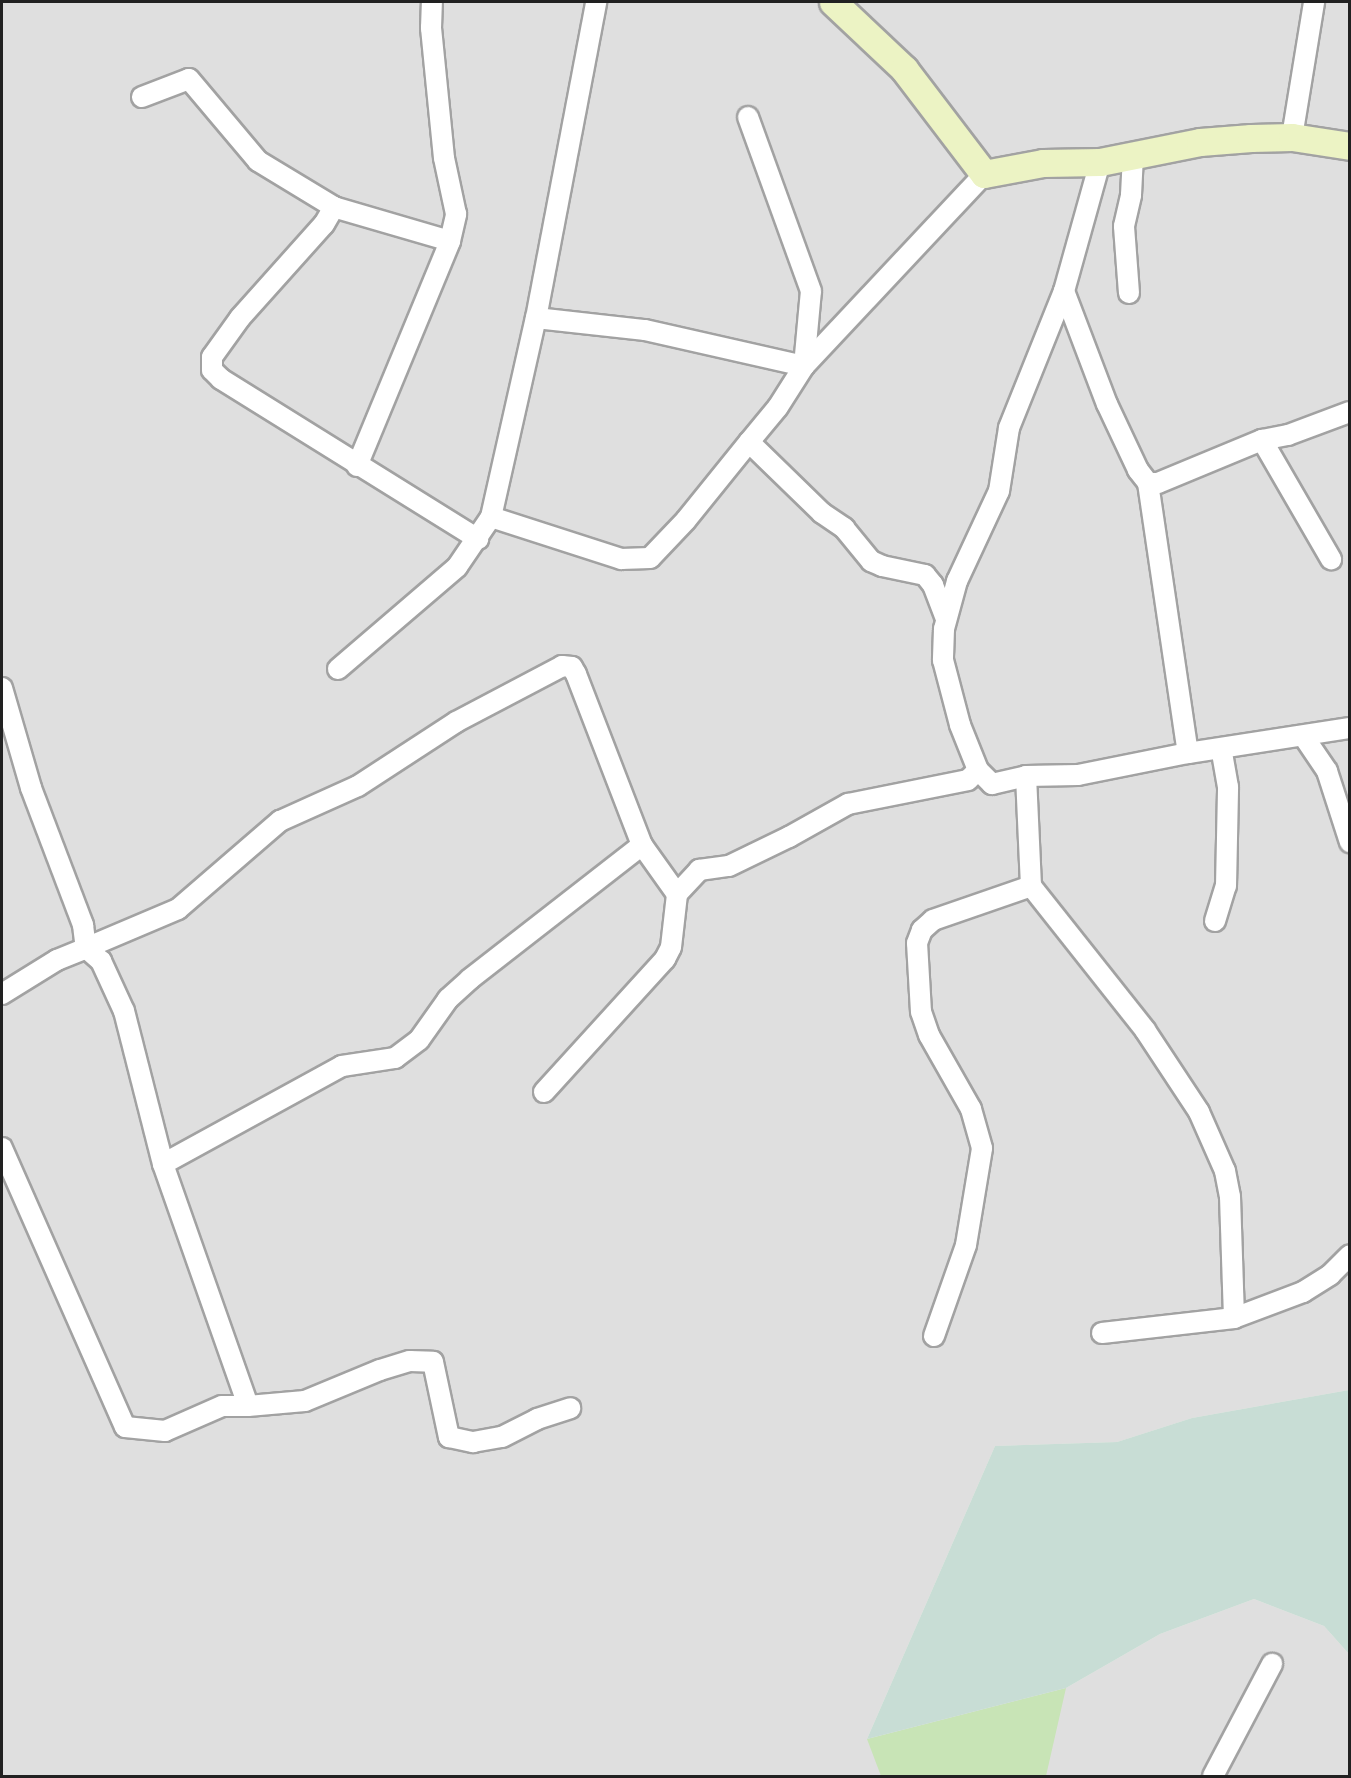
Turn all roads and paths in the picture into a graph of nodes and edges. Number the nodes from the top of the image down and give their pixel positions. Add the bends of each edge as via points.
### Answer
1 (432, 2) edge
2 (596, 2) edge
3 (833, 2) edge
4 (1314, 2) edge
5 (142, 97) dead end
6 (748, 117) dead end
7 (1292, 137) junction
8 (1350, 146) edge
9 (1132, 155) junction
10 (1100, 162) junction
11 (984, 174) junction
12 (334, 207) junction
13 (450, 241) junction
14 (1064, 291) junction
15 (1129, 293) dead end
16 (536, 318) junction
17 (804, 366) junction
18 (1350, 412) edge
19 (1262, 440) junction
20 (749, 442) junction
21 (357, 466) junction
22 (1148, 483) junction
23 (490, 517) junction
24 (478, 539) junction
25 (1331, 559) dead end
26 (946, 619) junction
27 (338, 669) dead end
28 (2, 688) edge
29 (1350, 728) edge
30 (1304, 737) junction
31 (1221, 748) junction
32 (1188, 753) junction
33 (978, 770) junction
34 (1026, 776) junction
35 (1350, 842) edge
36 (642, 845) junction
37 (1032, 886) junction
38 (677, 894) junction
39 (1215, 921) dead end
40 (86, 948) junction
41 (2, 994) edge
42 (544, 1092) dead end
43 (2, 1148) edge
44 (163, 1164) junction
45 (1350, 1255) edge
46 (1234, 1318) junction
47 (1102, 1333) dead end
48 (934, 1336) dead end
49 (248, 1406) junction
50 (570, 1408) dead end
51 (1272, 1664) dead end
52 (1213, 1776) edge

1 - 13 street via 444,158 456,214
2 - 16 street
3 - 11 street via 904,69
4 - 7 street
5 - 12 street via 189,79 258,161
6 - 17 street via 811,291
7 - 8 street
7 - 9 street via 1200,142
9 - 10 street
9 - 15 street via 1131,195 1124,226
10 - 11 street via 1043,163
10 - 14 street
11 - 17 street
12 - 13 street
12 - 21 street via 324,224 240,318 212,357 212,370 221,380
13 - 21 street
14 - 22 street via 1107,404
14 - 26 street via 1009,428 999,491 957,581
16 - 17 street via 645,330
16 - 23 street
17 - 20 street
18 - 19 street via 1288,435
19 - 22 street via 1158,483
19 - 25 street
20 - 23 street via 650,558 621,559
20 - 26 street via 822,513 844,528 871,561 925,575
21 - 24 street
22 - 32 street
23 - 24 street
24 - 27 street via 440,584
26 - 33 street via 943,660 960,725
28 - 40 street via 31,788 83,925
29 - 30 street
30 - 31 street
30 - 35 street via 1328,771
31 - 32 street
31 - 39 street via 1228,787 1226,886
32 - 34 street via 1078,775
33 - 34 street via 992,783
33 - 38 street via 968,780 848,804 729,866 699,870
34 - 37 street
36 - 38 street
36 - 40 street via 576,674 572,667 562,666 456,722 358,786 280,821 178,909
36 - 44 street via 470,979 448,999 419,1040 394,1058 342,1066
37 - 46 street via 1146,1030 1199,1112 1225,1171 1230,1197
37 - 48 street via 933,920 922,930 917,943 921,1012 929,1035 971,1108 982,1148 966,1245
38 - 42 street via 671,947 665,959
40 - 41 street via 57,960
40 - 44 street via 101,961 124,1011
43 - 49 street via 125,1427 165,1431 222,1406
44 - 49 street
45 - 46 street via 1330,1275 1302,1292
46 - 47 street
49 - 50 street via 305,1401 410,1361 432,1362 449,1437 473,1442 502,1437
51 - 52 street

